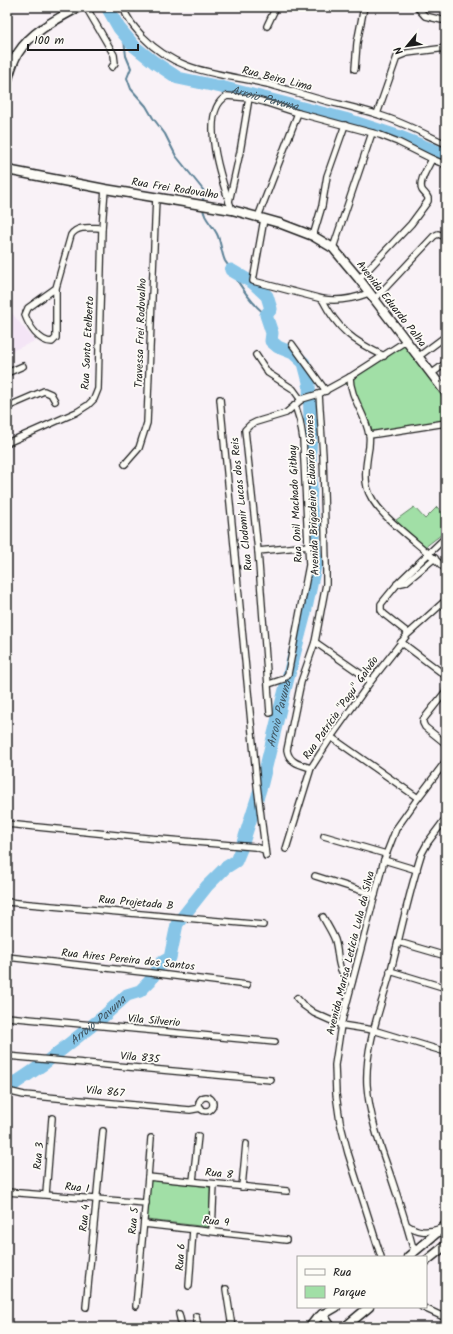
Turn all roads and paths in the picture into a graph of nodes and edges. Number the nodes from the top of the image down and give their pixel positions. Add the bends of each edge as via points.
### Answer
1 (79, 7) edge
2 (86, 7) edge
3 (122, 7) edge
4 (276, 7) edge
5 (364, 7) edge
6 (417, 7) edge
7 (442, 20) dead end
8 (267, 26) dead end
9 (446, 48) edge
10 (112, 66) dead end
11 (355, 69) dead end
12 (7, 82) edge
13 (249, 98) junction
14 (298, 113) junction
15 (377, 114) junction
16 (345, 125) junction
17 (372, 133) junction
18 (446, 144) edge
19 (432, 159) junction
20 (446, 164) edge
21 (7, 170) edge
22 (105, 189) junction
23 (156, 197) junction
24 (231, 206) junction
25 (261, 218) junction
26 (102, 228) junction
27 (313, 236) junction
28 (446, 237) edge
29 (333, 248) junction
30 (359, 279) junction
31 (56, 288) junction
32 (372, 296) junction
33 (322, 300) junction
34 (446, 336) edge
35 (406, 341) junction
36 (292, 344) dead end
37 (256, 355) dead end
38 (384, 356) junction
39 (418, 358) junction
40 (446, 363) edge
41 (23, 366) dead end
42 (7, 373) edge
43 (431, 374) junction
44 (350, 377) junction
45 (326, 391) junction
46 (446, 393) edge
47 (317, 395) junction
48 (220, 399) dead end
49 (301, 400) junction
50 (55, 401) dead end
51 (295, 405) junction
52 (7, 407) edge
53 (446, 423) edge
54 (370, 436) junction
55 (7, 443) edge
56 (125, 464) dead end
57 (446, 537) edge
58 (309, 546) junction
59 (258, 551) junction
60 (429, 553) junction
61 (435, 558) junction
62 (446, 570) edge
63 (397, 584) junction
64 (446, 600) edge
65 (408, 633) junction
66 (314, 642) junction
67 (401, 642) junction
68 (446, 676) edge
69 (371, 681) junction
70 (269, 684) junction
71 (446, 691) edge
72 (270, 713) dead end
73 (331, 737) junction
74 (446, 744) edge
75 (446, 761) edge
76 (311, 768) junction
77 (418, 798) junction
78 (445, 820) edge
79 (7, 824) edge
80 (324, 836) dead end
81 (286, 849) dead end
82 (385, 857) junction
83 (416, 870) junction
84 (315, 876) dead end
85 (375, 895) junction
86 (7, 902) edge
87 (323, 918) dead end
88 (263, 925) dead end
89 (398, 942) junction
90 (446, 956) edge
91 (7, 957) edge
92 (390, 971) junction
93 (352, 982) junction
94 (247, 985) dead end
95 (446, 988) edge
96 (297, 998) dead end
97 (7, 1017) edge
98 (341, 1025) junction
99 (373, 1030) junction
100 (275, 1042) dead end
101 (446, 1052) edge
102 (7, 1056) edge
103 (271, 1080) dead end
104 (10, 1092) edge
105 (201, 1108) dead end
106 (52, 1118) dead end
107 (103, 1131) dead end
108 (198, 1136) dead end
109 (151, 1138) dead end
110 (246, 1144) dead end
111 (148, 1177) junction
112 (193, 1182) junction
113 (214, 1184) junction
114 (242, 1187) junction
115 (287, 1191) dead end
116 (7, 1192) edge
117 (46, 1194) junction
118 (97, 1200) junction
119 (146, 1203) junction
120 (144, 1224) junction
121 (407, 1225) junction
122 (443, 1227) edge
123 (193, 1230) junction
124 (212, 1231) junction
125 (286, 1240) dead end
126 (446, 1246) edge
127 (411, 1254) edge
128 (381, 1256) edge
129 (427, 1260) edge
130 (189, 1286) dead end
131 (226, 1289) dead end
132 (136, 1306) dead end
133 (86, 1308) dead end
134 (334, 1308) edge
135 (368, 1308) edge
136 (424, 1308) edge
137 (179, 1314) dead end
138 (322, 1314) junction
139 (196, 1316) dead end
140 (446, 1318) edge
141 (182, 1327) edge
142 (198, 1327) edge
143 (232, 1327) edge
144 (310, 1327) edge
145 (331, 1327) edge
146 (345, 1327) edge

1 - 12 street via 46,26 27,41 18,53
2 - 10 street via 114,55 115,63
3 - 15 street, Rua Beira Lima via 129,21 145,39 167,56 188,67 206,73 270,85
4 - 8 street
5 - 11 street
6 - 7 street via 425,16
9 - 15 street via 407,53 398,57
13 - 14 street
13 - 24 street
13 - 24 street via 227,96 221,100 214,122 216,159
14 - 16 street
14 - 25 street
15 - 18 street, Rua Beira Lima via 406,124
16 - 17 street
16 - 27 street via 327,176
17 - 19 street via 398,142
17 - 29 street
19 - 20 street
19 - 30 street via 421,182 428,201 411,224
21 - 22 street, Rua Frei Rodovalho
22 - 23 street, Rua Frei Rodovalho
22 - 26 street, Rua Santo Etelberto
23 - 24 street, Rua Frei Rodovalho via 218,207
23 - 56 street, Travessa Frei Rodovalho via 147,424 139,448
24 - 25 street, Rua Frei Rodovalho
25 - 27 street, Rua Frei Rodovalho
25 - 33 street via 253,281
26 - 31 street via 82,228 74,231
26 - 55 street, Rua Santo Etelberto via 98,389 94,399 77,412
27 - 29 street, Rua Frei Rodovalho
28 - 32 street via 438,234 434,236
29 - 30 street, Avenida Eduardo Palha
30 - 32 street, Avenida Eduardo Palha
31 - 31 street via 28,308 25,315 29,325 48,342 56,338
32 - 33 street
32 - 35 street, Avenida Eduardo Palha
33 - 38 street via 345,333
34 - 39 street
35 - 38 street, Rua Clodomir Lucas dos Reis
35 - 39 street, Avenida Eduardo Palha
36 - 45 street
37 - 49 street via 268,373 293,389
38 - 44 street, Rua Clodomir Lucas dos Reis
39 - 43 street, Avenida Eduardo Palha
40 - 43 street
41 - 42 street
43 - 46 street, Avenida Eduardo Palha
44 - 45 street, Rua Clodomir Lucas dos Reis
44 - 54 street via 350,387
45 - 47 street, Rua Clodomir Lucas dos Reis
47 - 49 street, Rua Clodomir Lucas dos Reis
47 - 66 street, Avenida Brigadeiro Eduardo Gomes via 323,456 326,584
48 - 79 street, Rua Clodomir Lucas dos Reis via 256,785 265,853 255,847
49 - 51 street, Rua Clodomir Lucas dos Reis
50 - 52 street via 44,391
51 - 58 street, Rua Onil Machado Githay via 303,439
51 - 59 street, Rua Clodomir Lucas dos Reis via 286,413 256,422 245,430
53 - 54 street
54 - 60 street via 366,485 371,498 376,506
57 - 60 street
58 - 59 street
58 - 70 street, Rua Onil Machado Githay via 308,576 288,674 284,680
59 - 70 street, Rua Clodomir Lucas dos Reis
60 - 61 street
60 - 63 street
61 - 62 street
61 - 63 street via 406,582
63 - 65 street via 380,604 381,610
64 - 65 street, Rua Patrícia "Pagu" Galvão
65 - 67 street, Rua Patrícia "Pagu" Galvão
66 - 69 street
66 - 76 street, Avenida Brigadeiro Eduardo Gomes via 300,689 287,750 292,760
67 - 68 street
67 - 69 street, Rua Patrícia "Pagu" Galvão
69 - 73 street, Rua Patrícia "Pagu" Galvão
70 - 72 street, Rua Clodomir Lucas dos Reis
71 - 74 street via 423,720 423,724
73 - 76 street, Rua Patrícia "Pagu" Galvão
73 - 77 street
75 - 77 street, Avenida Marisa Letícia Lula da Silva
76 - 81 street, Rua Patrícia "Pagu" Galvão
77 - 82 street, Avenida Marisa Letícia Lula da Silva via 396,829
78 - 83 street via 428,842
80 - 82 street
82 - 83 street
82 - 85 street, Avenida Marisa Letícia Lula da Silva
83 - 89 street
84 - 85 street
85 - 93 street, Avenida Marisa Letícia Lula da Silva
86 - 88 street, Rua Projetada B
87 - 93 street via 334,938 342,973
89 - 90 street
89 - 92 street
91 - 94 street, Rua Aires Pereira dos Santos
92 - 95 street
92 - 99 street
93 - 98 street, Avenida Marisa Letícia Lula da Silva
96 - 98 street via 314,1013
97 - 100 street, Vila Silverio
98 - 99 street
98 - 128 street, Avenida Marisa Letícia Lula da Silva via 335,1066 340,1122
99 - 101 street
99 - 121 street via 367,1085 370,1103 378,1140
102 - 103 street, Vila 835
104 - 105 street, Vila 867 via 190,1110
106 - 117 street, Rua 3
107 - 118 street, Rua 4
108 - 112 street
109 - 111 street, Rua 5
110 - 114 street
111 - 112 street, Rua 8
111 - 119 street, Rua 5
112 - 113 street, Rua 8
113 - 114 street, Rua 8
113 - 124 street
114 - 115 street, Rua 8
116 - 117 street, Rua 1
117 - 118 street, Rua 1
118 - 119 street, Rua 1
118 - 133 street, Rua 4
119 - 120 street, Rua 5
120 - 123 street, Rua 9
120 - 132 street, Rua 5
121 - 122 street via 428,1232
121 - 127 street
122 - 127 street
123 - 124 street, Rua 9
123 - 130 street, Rua 6
124 - 125 street, Rua 9
126 - 129 street
131 - 143 street
134 - 138 street
135 - 146 street
136 - 140 street
137 - 141 street
138 - 144 street
138 - 145 street
139 - 142 street

